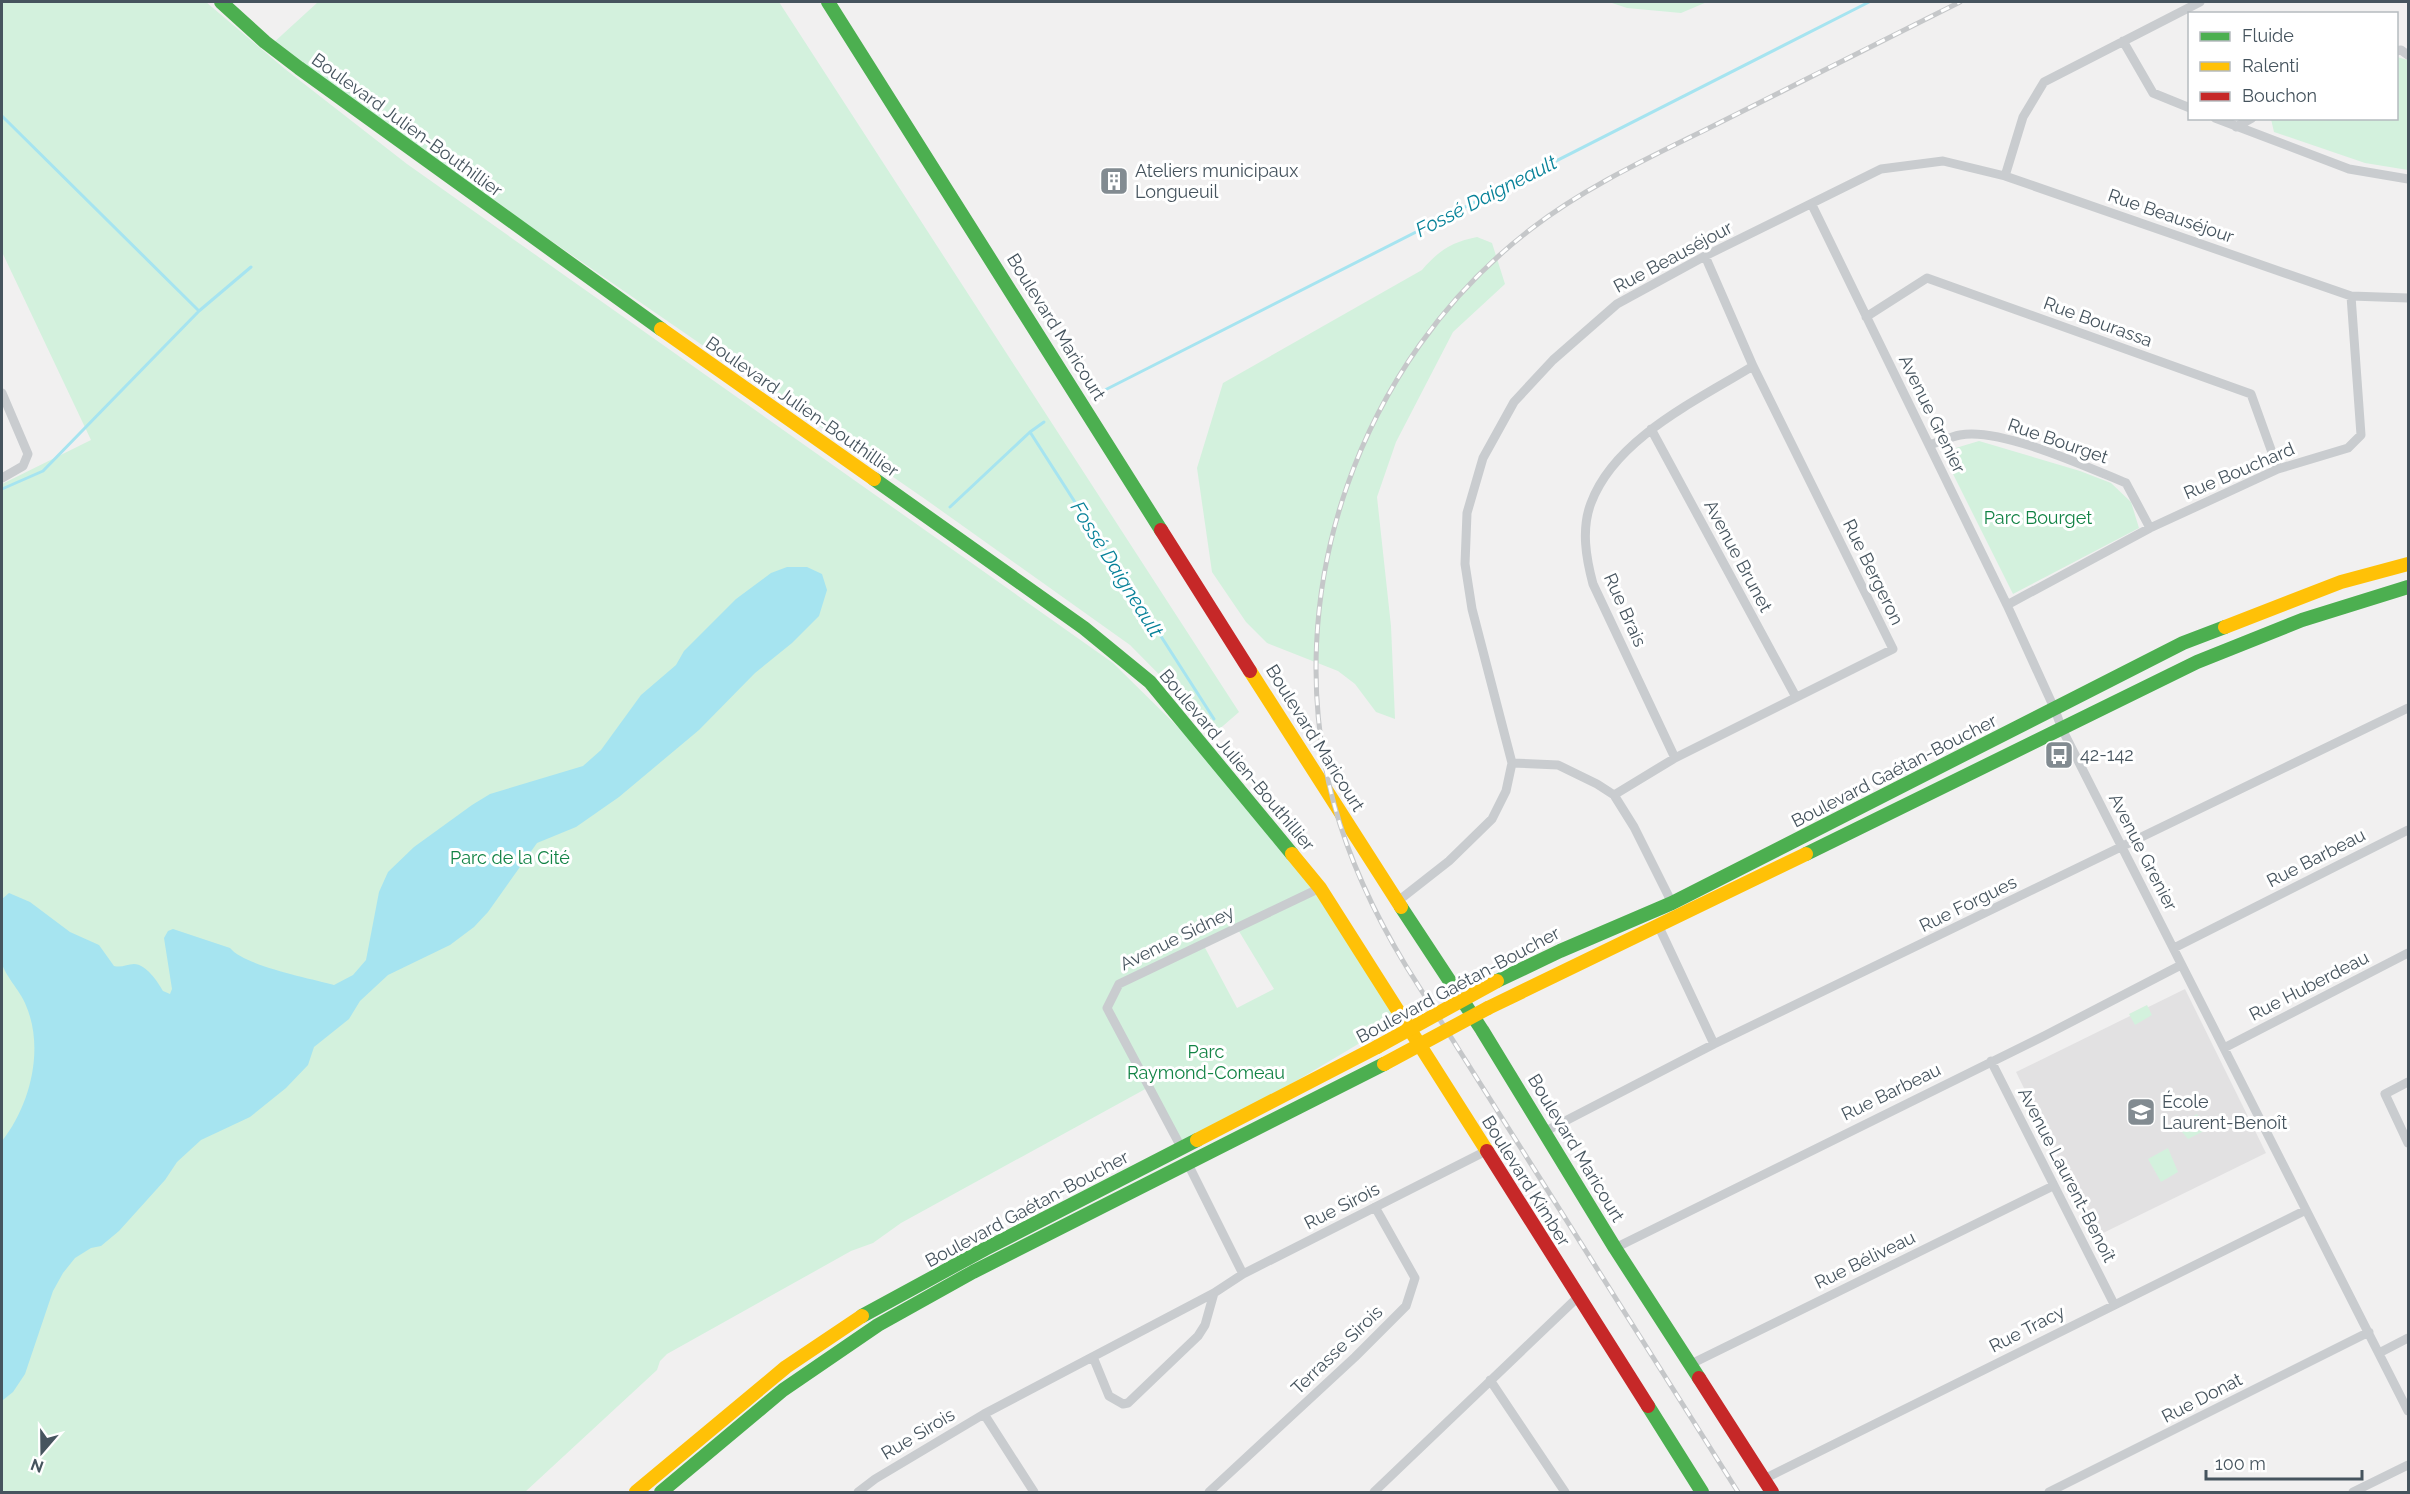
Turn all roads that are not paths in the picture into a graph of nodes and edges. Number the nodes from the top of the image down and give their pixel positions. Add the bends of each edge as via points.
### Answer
1 (221, 2) edge
2 (828, 2) edge
3 (2200, 2) edge
4 (2122, 41) junction
5 (2188, 107) edge
6 (2220, 120) edge
7 (2248, 120) edge
8 (2236, 127) junction
9 (2005, 176) junction
10 (2409, 179) edge
11 (1812, 205) junction
12 (1705, 256) junction
13 (2351, 296) junction
14 (2409, 298) edge
15 (1866, 317) junction
16 (1753, 366) junction
17 (2, 393) edge
18 (1651, 429) junction
19 (1929, 445) junction
20 (2278, 469) junction
21 (2, 478) edge
22 (2150, 528) junction
23 (2409, 564) edge
24 (2409, 587) edge
25 (2007, 605) junction
26 (1796, 697) junction
27 (2409, 708) edge
28 (2055, 710) junction
29 (2062, 729) junction
30 (1675, 758) junction
31 (1512, 763) junction
32 (1614, 795) junction
33 (2409, 830) edge
34 (2123, 848) junction
35 (1320, 888) junction
36 (1398, 901) junction
37 (1672, 903) junction
38 (1658, 925) junction
39 (2174, 948) junction
40 (2409, 953) edge
41 (2181, 965) junction
42 (1714, 1044) junction
43 (2224, 1048) junction
44 (1991, 1061) junction
45 (2409, 1082) edge
46 (1544, 1132) junction
47 (2409, 1143) edge
48 (1182, 1149) junction
49 (1486, 1151) junction
50 (1188, 1164) junction
51 (2053, 1185) junction
52 (1375, 1207) junction
53 (2306, 1210) junction
54 (1615, 1248) junction
55 (1243, 1274) junction
56 (1214, 1293) junction
57 (1578, 1297) junction
58 (2114, 1304) junction
59 (2369, 1332) junction
60 (2409, 1338) edge
61 (2381, 1352) junction
62 (1093, 1357) junction
63 (1691, 1364) junction
64 (1490, 1380) junction
65 (2409, 1411) edge
66 (984, 1414) junction
67 (2409, 1465) edge
68 (1764, 1479) junction
69 (871, 1488) edge
70 (636, 1492) edge
71 (661, 1492) edge
72 (858, 1492) edge
73 (1034, 1492) edge
74 (1209, 1492) edge
75 (1374, 1492) edge
76 (1565, 1492) edge
77 (1702, 1492) edge
78 (1772, 1492) edge
79 (2049, 1492) edge
80 (2353, 1492) edge

1 - 35 main road, Boulevard Julien-Bouthillier via 265,42 454,181 1084,628 1150,682
2 - 36 main road, Boulevard Maricourt
3 - 4 street
4 - 5 street via 2153,93
4 - 9 street via 2044,82 2023,117
6 - 8 street
7 - 8 street
8 - 10 street via 2349,169
9 - 11 street, Rue Beauséjour via 1943,161 1881,169
9 - 13 street, Rue Beauséjour
11 - 12 street, Rue Beauséjour
11 - 15 street, Avenue Grenier
12 - 16 street, Rue Bergeron
12 - 31 street, Rue Beauséjour via 1617,304 1553,360 1514,402 1483,458 1467,513 1466,564 1472,609
13 - 14 street, Rue Beauséjour
13 - 20 street, Rue Bouchard via 2361,435 2348,448
15 - 19 street, Avenue Grenier
15 - 20 street, Rue Bourassa via 1927,278 2251,394
16 - 18 street, Rue Brais
16 - 26 street, Rue Bergeron via 1893,649
17 - 21 street via 28,454 23,466
18 - 26 street, Avenue Brunet
18 - 30 street, Rue Brais via 1625,451 1590,503 1585,530 1586,559 1593,584
19 - 22 street, Rue Bourget via 1962,435 2002,436 2090,468 2126,483
19 - 25 street, Avenue Grenier
20 - 22 street, Rue Bouchard
22 - 25 street, Rue Bouchard
23 - 28 main road, Boulevard Gaétan-Boucher via 2341,582 2212,631
24 - 29 main road, Boulevard Gaétan-Boucher via 2304,618 2205,656
25 - 28 street, Avenue Grenier
26 - 30 street, Rue Bergeron
27 - 34 street, Rue Forgues
28 - 29 street, Avenue Grenier
28 - 37 main road, Boulevard Gaétan-Boucher
29 - 34 street, Avenue Grenier
29 - 38 main road, Boulevard Gaétan-Boucher
30 - 32 street, Rue Bergeron
31 - 32 street via 1558,765
31 - 36 street, Rue Beauséjour via 1506,791 1492,819 1449,861
32 - 37 street
33 - 39 street, Rue Barbeau
34 - 39 street, Avenue Grenier
34 - 42 street, Rue Forgues
35 - 48 street, Avenue Sidney via 1119,984 1107,1008
35 - 49 main road, Boulevard Kimber
36 - 46 main road, Boulevard Maricourt
37 - 48 main road, Boulevard Gaétan-Boucher, bridge via 1497,981
38 - 42 street
38 - 50 main road, Boulevard Gaétan-Boucher, bridge via 1566,968
39 - 41 street, Avenue Grenier
40 - 43 street, Rue Huberdeau
41 - 43 street, Avenue Grenier
41 - 44 street, Rue Barbeau
42 - 46 street, Rue Forgues
43 - 53 street, Avenue Grenier
44 - 51 street, Avenue Laurent-Benoît
44 - 54 street, Rue Barbeau
45 - 47 street via 2385,1094
46 - 54 main road, Boulevard Maricourt
48 - 70 main road, Boulevard Gaétan-Boucher via 852,1322 778,1373
49 - 52 street, Rue Sirois
49 - 57 main road, Boulevard Kimber
50 - 55 street
50 - 71 main road, Boulevard Gaétan-Boucher via 973,1272 878,1325 796,1380
51 - 58 street, Avenue Laurent-Benoît
51 - 63 street, Rue Béliveau
52 - 55 street, Rue Sirois
52 - 74 street, Terrasse Sirois via 1415,1278 1406,1306
53 - 58 street, Rue Tracy
53 - 59 street, Avenue Grenier
54 - 63 main road, Boulevard Maricourt
55 - 56 street, Rue Sirois
56 - 62 street, Rue Sirois
56 - 62 street via 1198,1336 1128,1403 1109,1396
57 - 64 street
57 - 77 main road, Boulevard Kimber
58 - 68 street, Rue Tracy
59 - 61 street, Avenue Grenier
59 - 79 street, Rue Donat
60 - 61 street
61 - 65 street, Avenue Grenier
62 - 66 street, Rue Sirois
63 - 68 main road, Boulevard Maricourt
64 - 75 street
64 - 76 street
66 - 69 street, Rue Sirois
66 - 73 street
67 - 80 street
68 - 78 main road, Boulevard Maricourt
69 - 72 street, Rue Sirois

